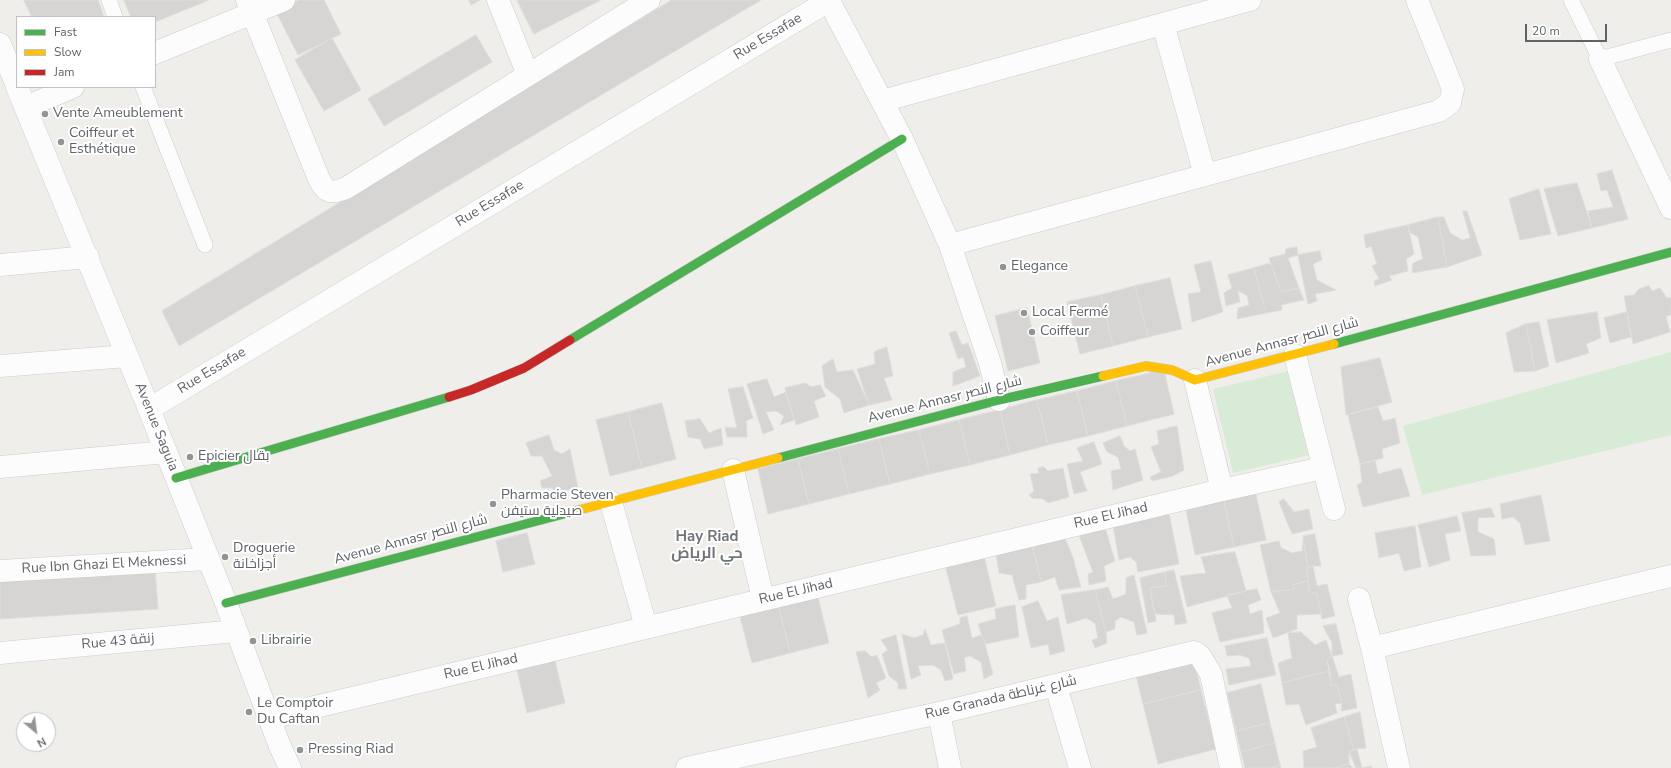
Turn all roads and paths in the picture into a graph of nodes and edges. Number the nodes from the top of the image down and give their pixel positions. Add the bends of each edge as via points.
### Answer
1 (109, 0) edge
2 (284, 0) edge
3 (498, 0) edge
4 (649, 0) edge
5 (830, 0) edge
6 (1250, 0) edge
7 (1417, 0) edge
8 (1570, 0) edge
9 (249, 7) edge
10 (115, 16) edge
11 (1163, 24) junction
12 (1671, 40) edge
13 (0, 44) edge
14 (156, 53) edge
15 (1600, 59) junction
16 (528, 75) junction
17 (16, 84) edge
18 (16, 87) edge
19 (17, 88) edge
20 (71, 88) edge
21 (143, 88) edge
22 (0, 89) edge
23 (882, 101) junction
24 (26, 107) junction
25 (902, 139) junction
26 (1205, 175) junction
27 (1671, 208) edge
28 (205, 245) dead end
29 (950, 245) junction
30 (1671, 252) edge
31 (88, 257) junction
32 (0, 265) edge
33 (1295, 355) junction
34 (127, 356) junction
35 (0, 366) edge
36 (1195, 380) junction
37 (999, 400) junction
38 (149, 408) junction
39 (166, 452) junction
40 (0, 467) edge
41 (1323, 468) junction
42 (733, 470) junction
43 (176, 478) junction
44 (1222, 490) junction
45 (611, 502) junction
46 (1334, 509) dead end
47 (208, 559) junction
48 (0, 571) edge
49 (1671, 576) edge
50 (763, 599) junction
51 (1359, 599) dead end
52 (226, 603) junction
53 (646, 628) junction
54 (236, 631) junction
55 (1372, 648) junction
56 (0, 653) edge
57 (1056, 686) junction
58 (939, 713) junction
59 (269, 718) junction
60 (290, 768) edge
61 (687, 768) edge
62 (950, 768) edge
63 (1080, 768) edge
64 (1231, 768) edge
65 (1399, 768) edge

1 - 10 lane
2 - 9 street
3 - 16 street
4 - 16 street
5 - 23 street
5 - 38 street, Rue Essafae
6 - 11 street
7 - 26 street via 1453,89 1450,102 1439,110
8 - 15 lane
9 - 14 street
9 - 16 street via 319,178 324,188 330,191 346,188
11 - 23 street
11 - 26 street
12 - 15 lane
13 - 17 street, Avenue Saguia
15 - 27 street
18 - 22 street
19 - 24 street, Avenue Saguia
20 - 24 street
21 - 28 lane
23 - 25 street
24 - 31 street, Avenue Saguia
25 - 29 street
25 - 43 street via 524,368 471,390
26 - 29 street
29 - 37 street via 990,363
30 - 33 street, Avenue Annasr شارع النصر
31 - 32 street
31 - 34 street, Avenue Saguia
33 - 36 street, Avenue Annasr شارع النصر
33 - 41 street
34 - 35 street
34 - 38 street, Avenue Saguia
36 - 37 street, Avenue Annasr شارع النصر via 1161,366 1146,366
36 - 44 street
37 - 42 street, Avenue Annasr شارع النصر
38 - 39 street, Avenue Saguia
39 - 40 street
39 - 43 street, Avenue Saguia
41 - 44 street, Rue El Jihad
41 - 46 street
42 - 45 street, Avenue Annasr شارع النصر
42 - 50 street
43 - 47 street, Avenue Saguia
44 - 50 street, Rue El Jihad
45 - 52 street, Avenue Annasr شارع النصر
45 - 53 street
47 - 48 street, Rue Ibn Ghazi El Meknessi
47 - 52 street, Avenue Saguia
49 - 55 street
50 - 53 street, Rue El Jihad
51 - 55 street
52 - 54 street, Avenue Saguia
53 - 59 street, Rue El Jihad
54 - 56 street, Rue زنقة 43
54 - 59 street, Avenue Saguia
55 - 65 street
57 - 58 street, Rue Granada شارع غرناطة
57 - 63 street
57 - 64 street, Rue Granada شارع غرناطة via 1194,652 1200,656 1211,674
58 - 61 street, Rue Granada شارع غرناطة
58 - 62 street
59 - 60 street, Avenue Saguia

